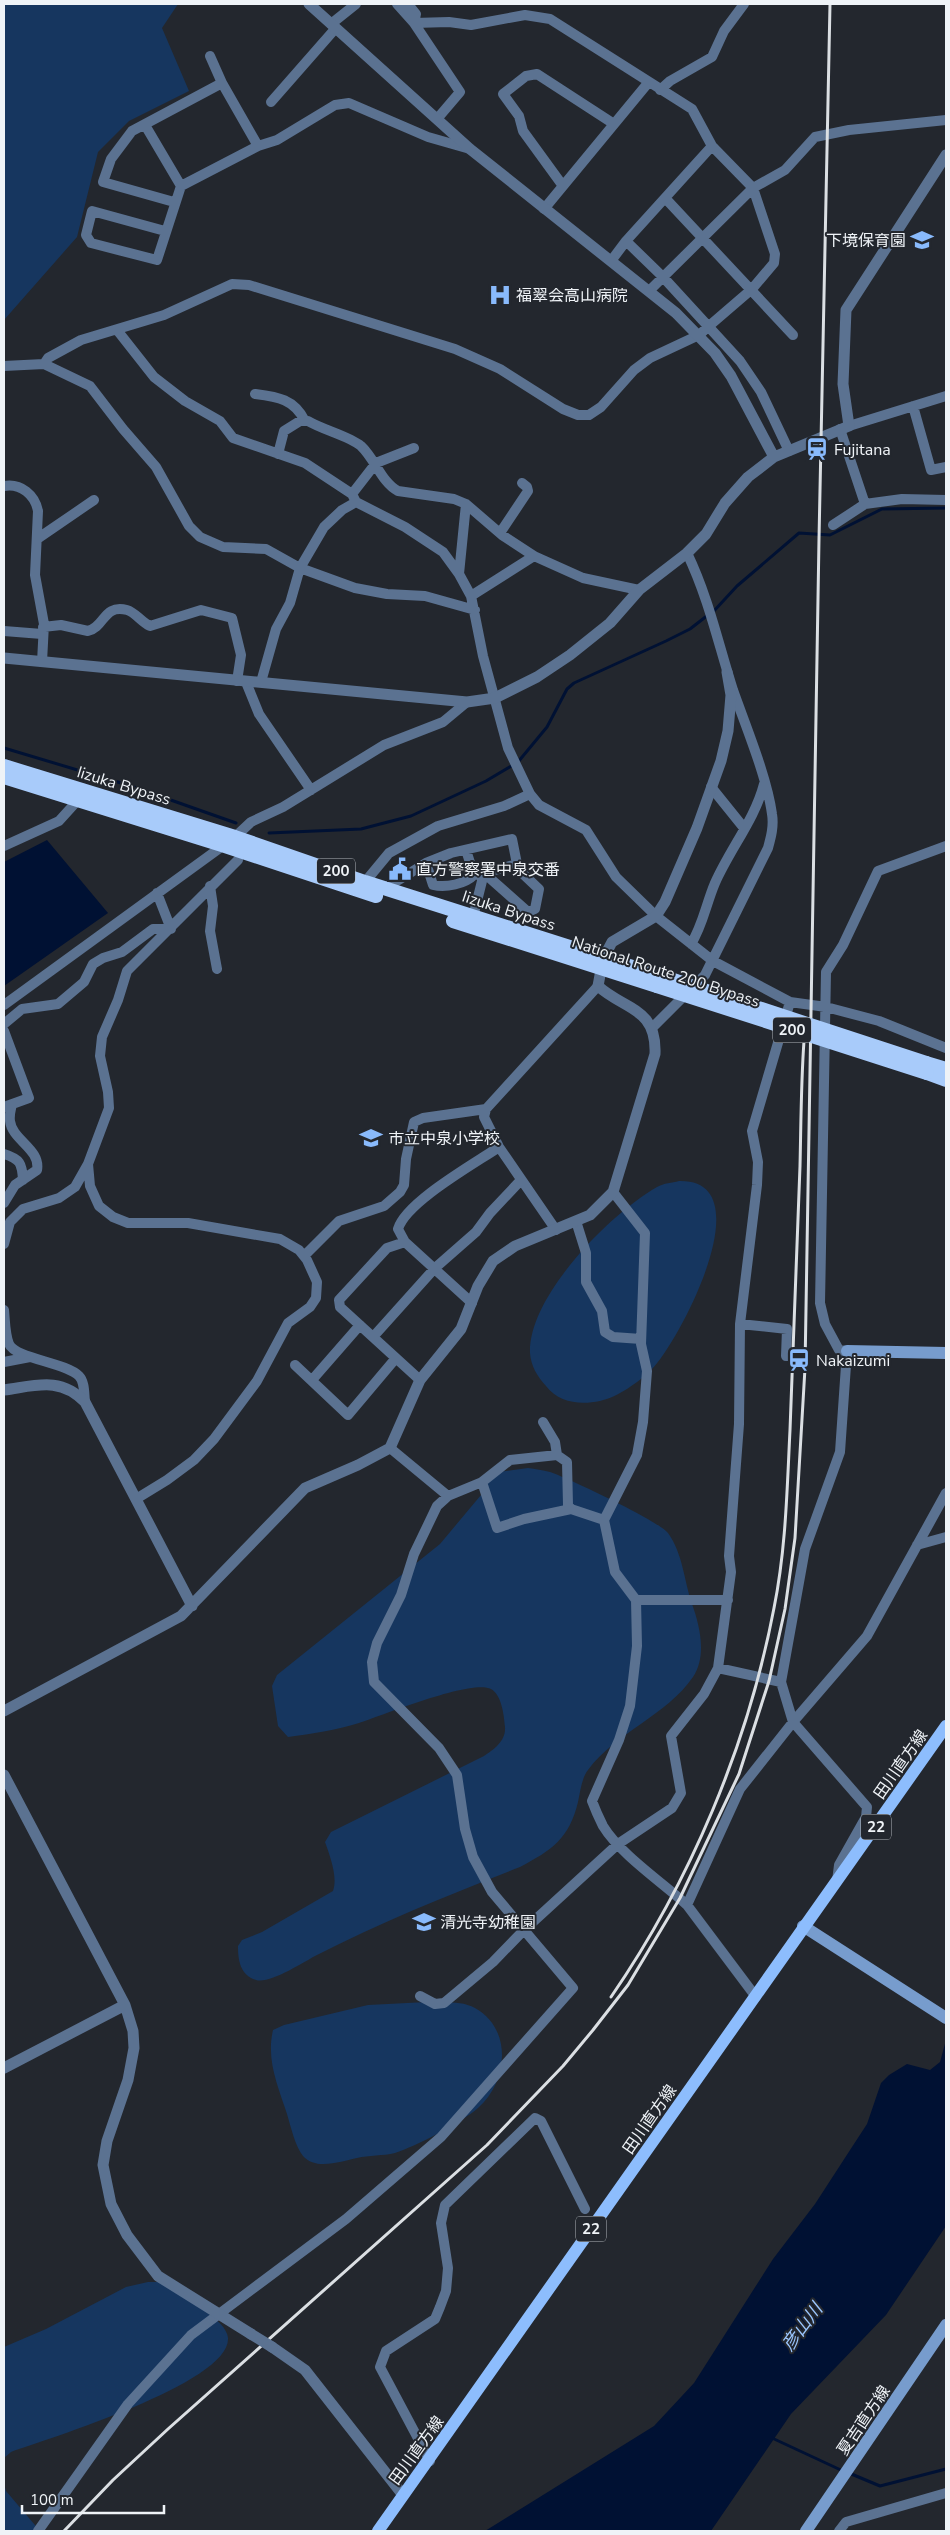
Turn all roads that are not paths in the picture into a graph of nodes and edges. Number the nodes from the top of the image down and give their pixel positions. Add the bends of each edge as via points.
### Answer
1 (309, 4) edge
2 (356, 4) edge
3 (397, 4) edge
4 (408, 4) edge
5 (744, 4) edge
6 (414, 23) junction
7 (333, 26) junction
8 (210, 56) dead end
9 (222, 82) junction
10 (648, 83) junction
11 (660, 90) junction
12 (271, 102) dead end
13 (437, 119) junction
14 (946, 120) edge
15 (614, 124) junction
16 (145, 125) junction
17 (258, 146) junction
18 (712, 146) junction
19 (470, 149) junction
20 (946, 155) edge
21 (181, 186) junction
22 (563, 186) junction
23 (753, 188) junction
24 (666, 199) junction
25 (174, 202) junction
26 (544, 209) junction
27 (165, 231) junction
28 (704, 237) junction
29 (626, 241) junction
30 (611, 261) junction
31 (663, 277) junction
32 (752, 289) junction
33 (649, 291) junction
34 (709, 326) junction
35 (117, 330) junction
36 (699, 335) junction
37 (793, 335) dead end
38 (44, 364) junction
39 (4, 366) edge
40 (255, 394) dead end
41 (946, 396) edge
42 (913, 406) junction
43 (305, 421) junction
44 (844, 428) junction
45 (414, 448) dead end
46 (789, 451) junction
47 (278, 454) junction
48 (774, 457) junction
49 (376, 463) junction
50 (946, 467) edge
51 (522, 483) dead end
52 (4, 486) edge
53 (354, 498) junction
54 (94, 500) dead end
55 (946, 500) edge
56 (466, 504) junction
57 (865, 504) junction
58 (833, 525) dead end
59 (500, 533) junction
60 (37, 539) junction
61 (687, 553) junction
62 (534, 556) junction
63 (300, 568) junction
64 (459, 574) junction
65 (639, 590) junction
66 (471, 596) junction
67 (475, 610) junction
68 (4, 631) edge
69 (43, 631) junction
70 (4, 658) edge
71 (42, 662) junction
72 (727, 672) junction
73 (242, 682) junction
74 (261, 682) junction
75 (495, 698) junction
76 (467, 702) junction
77 (4, 766) edge
78 (4, 777) edge
79 (764, 783) junction
80 (711, 787) junction
81 (311, 790) junction
82 (530, 794) junction
83 (78, 800) junction
84 (744, 828) junction
85 (235, 837) junction
86 (222, 845) junction
87 (4, 846) edge
88 (946, 846) edge
89 (466, 850) junction
90 (238, 860) dead end
91 (426, 863) junction
92 (517, 864) junction
93 (479, 874) junction
94 (365, 882) junction
95 (210, 886) junction
96 (384, 888) junction
97 (157, 893) junction
98 (656, 916) junction
99 (473, 917) junction
100 (170, 929) junction
101 (691, 944) junction
102 (713, 962) junction
103 (601, 964) junction
104 (217, 969) dead end
105 (598, 986) junction
106 (790, 1002) junction
107 (4, 1005) edge
108 (826, 1008) junction
109 (4, 1024) edge
110 (652, 1028) junction
111 (4, 1032) edge
112 (932, 1044) junction
113 (946, 1048) edge
114 (946, 1056) edge
115 (927, 1068) junction
116 (946, 1069) edge
117 (946, 1080) edge
118 (8, 1106) edge
119 (486, 1109) junction
120 (499, 1147) junction
121 (4, 1154) edge
122 (88, 1164) junction
123 (23, 1180) junction
124 (521, 1180) junction
125 (614, 1192) junction
126 (5, 1200) edge
127 (576, 1221) junction
128 (556, 1230) junction
129 (405, 1242) junction
130 (4, 1244) edge
131 (304, 1256) junction
132 (435, 1268) junction
133 (472, 1303) junction
134 (4, 1310) edge
135 (740, 1324) junction
136 (360, 1325) junction
137 (373, 1337) junction
138 (641, 1339) junction
139 (847, 1351) junction
140 (946, 1353) edge
141 (788, 1356) dead end
142 (33, 1357) junction
143 (396, 1358) junction
144 (4, 1362) edge
145 (295, 1365) dead end
146 (312, 1380) junction
147 (420, 1380) junction
148 (4, 1390) edge
149 (85, 1402) junction
150 (543, 1422) dead end
151 (390, 1448) junction
152 (557, 1455) junction
153 (482, 1482) junction
154 (946, 1493) edge
155 (448, 1496) junction
156 (136, 1499) junction
157 (570, 1509) junction
158 (604, 1520) junction
159 (946, 1537) edge
160 (917, 1545) junction
161 (636, 1600) junction
162 (728, 1600) junction
163 (192, 1606) junction
164 (718, 1668) junction
165 (781, 1682) junction
166 (4, 1711) edge
167 (793, 1722) junction
168 (946, 1726) edge
169 (4, 1775) edge
170 (618, 1844) junction
171 (837, 1883) junction
172 (687, 1905) junction
173 (807, 1929) junction
174 (524, 1931) junction
175 (420, 1996) dead end
176 (756, 1996) junction
177 (125, 2005) junction
178 (946, 2018) edge
179 (4, 2068) edge
180 (585, 2209) dead end
181 (218, 2314) junction
182 (946, 2327) edge
183 (430, 2461) junction
184 (946, 2493) edge
185 (403, 2495) junction
186 (38, 2531) edge
187 (378, 2531) edge
188 (806, 2531) edge
189 (839, 2531) edge

1 - 7 street
2 - 7 street
3 - 6 street
4 - 6 street via 416,14
5 - 11 street via 724,31 712,57
6 - 10 street via 471,25 525,15 550,19
6 - 13 street via 460,92
7 - 12 street
7 - 13 street
8 - 9 street
9 - 16 street
9 - 17 street
10 - 11 street
10 - 15 street
11 - 18 street via 692,109
13 - 19 street
14 - 23 street via 849,130 816,137 784,170
15 - 22 street
15 - 22 street via 537,74 526,76 503,94 519,116 523,131
16 - 21 street
16 - 25 street via 132,132 111,159 103,182
17 - 19 street via 277,140 335,105 349,103 428,137
17 - 21 street
18 - 23 street
18 - 24 street
19 - 26 street
20 - 44 street via 846,310
21 - 25 street
22 - 26 street
23 - 28 street
23 - 32 street via 775,254 774,263
24 - 28 street
24 - 29 street
25 - 27 street
26 - 30 street
27 - 27 street via 156,260 91,243 86,235 92,212
28 - 31 street
28 - 32 street
29 - 30 street
29 - 31 street
30 - 33 street
31 - 33 street
31 - 34 street
32 - 34 street
32 - 37 street
33 - 36 street
34 - 36 street
34 - 46 street via 740,361 761,392
35 - 36 street via 164,315 232,284 249,285 455,349 500,369 578,415 601,408 634,370 650,358
35 - 38 street via 82,340 48,358
35 - 47 street via 154,377 185,401 220,421 233,438
36 - 48 street via 731,376
38 - 39 street
38 - 63 street via 90,386 156,467 189,526 200,537 222,547 266,549
40 - 43 street via 286,399 298,409
41 - 42 street
42 - 44 street
42 - 50 street via 931,470
43 - 47 street via 284,431
43 - 49 street via 360,445
44 - 46 street
44 - 57 street
45 - 49 street
46 - 48 street
47 - 53 street via 305,463
48 - 61 street via 748,477 725,503 706,534
49 - 53 street
49 - 56 street via 398,491 454,499
51 - 59 street via 528,491
52 - 60 street via 13,485 27,491 36,502
53 - 63 street via 324,527
53 - 64 street via 443,552
54 - 60 street
55 - 57 street via 902,499
56 - 59 street
56 - 64 street
57 - 58 street
59 - 62 street
60 - 69 street via 35,575
61 - 65 street
61 - 72 street via 711,612
62 - 65 street via 583,578
62 - 66 street
63 - 67 street via 355,588 425,596
63 - 74 street via 290,603 276,628
64 - 66 street
65 - 75 street via 610,623 570,655 537,677
66 - 67 street
67 - 75 street
68 - 69 street
69 - 71 street
69 - 73 street via 61,625 88,631 99,624 105,614 116,609 128,610 150,626 202,610 220,613 232,618 241,655
70 - 71 street
71 - 73 street
72 - 79 street
72 - 80 street via 731,695 728,730
73 - 74 street
73 - 81 street via 259,714
74 - 76 street
75 - 76 street
75 - 82 street via 508,748
76 - 81 street via 443,722 384,745
77 - 85 highway, Iizuka Bypass / 200
78 - 83 highway, National Route 200 Bypass / 200
79 - 84 street via 758,805
79 - 102 street via 773,830 768,848
80 - 84 street
80 - 98 street via 666,902
81 - 85 street via 251,822
82 - 94 street via 504,806 438,826 389,853
82 - 98 street via 539,805 586,830 616,877
83 - 86 highway, National Route 200 Bypass / 200
83 - 87 street via 59,821
84 - 101 street via 714,886
85 - 86 street
85 - 94 highway, Iizuka Bypass / 200
86 - 97 street
86 - 103 highway, National Route 200 Bypass / 200
88 - 108 street via 878,871 848,936 826,972
89 - 91 street
89 - 92 street via 512,839
89 - 93 street
90 - 95 street
91 - 93 street via 433,885 443,887
91 - 96 street
92 - 93 street
92 - 93 street via 539,889 535,909 528,912
93 - 99 street
94 - 96 highway, Iizuka Bypass / 200
95 - 100 street
95 - 104 street via 213,906 210,931
96 - 99 highway, Iizuka Bypass / 200
97 - 100 street
97 - 107 street
98 - 101 street
98 - 103 street via 612,942
99 - 103 highway, Iizuka Bypass / 200
100 - 109 street via 153,929 122,952 93,964 84,982 58,1004 22,1009
100 - 122 street via 127,971 102,1037 100,1056 109,1108
101 - 102 street
102 - 106 street
102 - 110 street via 705,975
103 - 105 street
103 - 115 highway, National Route 200 Bypass / 200, bridge
105 - 110 street via 638,1010
105 - 119 street
106 - 108 street
106 - 135 street via 752,1131 758,1162 757,1185
108 - 112 street via 879,1022
108 - 139 street via 820,1303 839,1350
110 - 125 street via 655,1054
111 - 118 street via 28,1098
112 - 113 street
112 - 114 street
115 - 116 highway, 200
115 - 117 highway, National Route 200 Bypass / 200
118 - 123 street via 11,1127 36,1157 38,1164 37,1170
119 - 120 street via 484,1117
119 - 131 street via 414,1122 400,1192 384,1206 339,1221
120 - 124 street
120 - 129 street via 421,1200 400,1222 398,1229
121 - 123 street via 19,1159
122 - 130 street via 75,1187 59,1198 23,1210 10,1222
122 - 131 street via 90,1186 99,1206 112,1217 128,1223 188,1222 280,1239
123 - 126 street via 15,1185
124 - 128 street
124 - 132 street via 476,1232
125 - 127 street via 590,1215
125 - 138 street via 645,1233
127 - 128 street
127 - 138 street via 586,1252 586,1282 602,1311 605,1332 613,1337
128 - 133 street via 515,1246 493,1261
129 - 132 street
129 - 136 street via 387,1248 339,1300 340,1307
131 - 156 street via 317,1282 316,1298 310,1307 288,1323 257,1381 214,1439 194,1460
132 - 133 street
132 - 137 street
133 - 147 street via 460,1329
134 - 142 street via 9,1344 14,1351
135 - 141 street via 787,1328
135 - 162 street via 738,1424 729,1556 732,1572
136 - 137 street
136 - 146 street
137 - 143 street
138 - 158 street via 647,1371 643,1422 636,1455
139 - 140 main road
139 - 165 street via 840,1452 805,1548
142 - 144 street
142 - 149 street via 79,1376
143 - 146 street via 348,1415
143 - 147 street
145 - 146 street
147 - 151 street
148 - 149 street via 54,1384 66,1387
149 - 156 street
150 - 152 street via 555,1442
151 - 155 street
151 - 163 street via 305,1488
152 - 153 street via 510,1460
152 - 157 street via 567,1462
153 - 155 street
153 - 157 street via 498,1528
154 - 160 street
155 - 174 street via 437,1506 414,1554 401,1595 377,1643 372,1662 374,1682 439,1748 457,1775 473,1858 492,1892
156 - 163 street
157 - 158 street
158 - 161 street via 616,1572
159 - 160 street
160 - 167 street via 867,1636
161 - 162 street
161 - 170 street via 637,1646 630,1706 592,1801 604,1827
162 - 164 street
163 - 166 street via 151,1634
164 - 165 street
164 - 170 street via 704,1694 671,1736 681,1793 672,1808
165 - 167 street
167 - 171 street via 867,1807 866,1817 838,1865
167 - 172 street via 740,1789
168 - 171 main road, 田川直方線 / 22
169 - 177 street
170 - 172 street
170 - 174 street
171 - 173 main road, 田川直方線 / 22
172 - 176 street
173 - 176 main road, 田川直方線 / 22
173 - 178 main road
174 - 175 street via 494,1962 444,2003 434,2004
174 - 181 street via 573,1988 441,2137 346,2219
176 - 183 main road, 田川直方線 / 22
177 - 179 street
177 - 181 street via 133,2031 133,2059 107,2141 103,2165 106,2190 128,2235 158,2276
180 - 183 street via 541,2122 535,2118 445,2205 441,2223 448,2268 446,2291 440,2307 435,2319 386,2351 380,2367
181 - 185 street, bridge via 305,2370
181 - 186 street via 191,2335 128,2404
182 - 188 main road, 夏吉直方線
183 - 185 main road, 田川直方線 / 22
184 - 189 street via 846,2522
185 - 187 main road, 田川直方線 / 22

